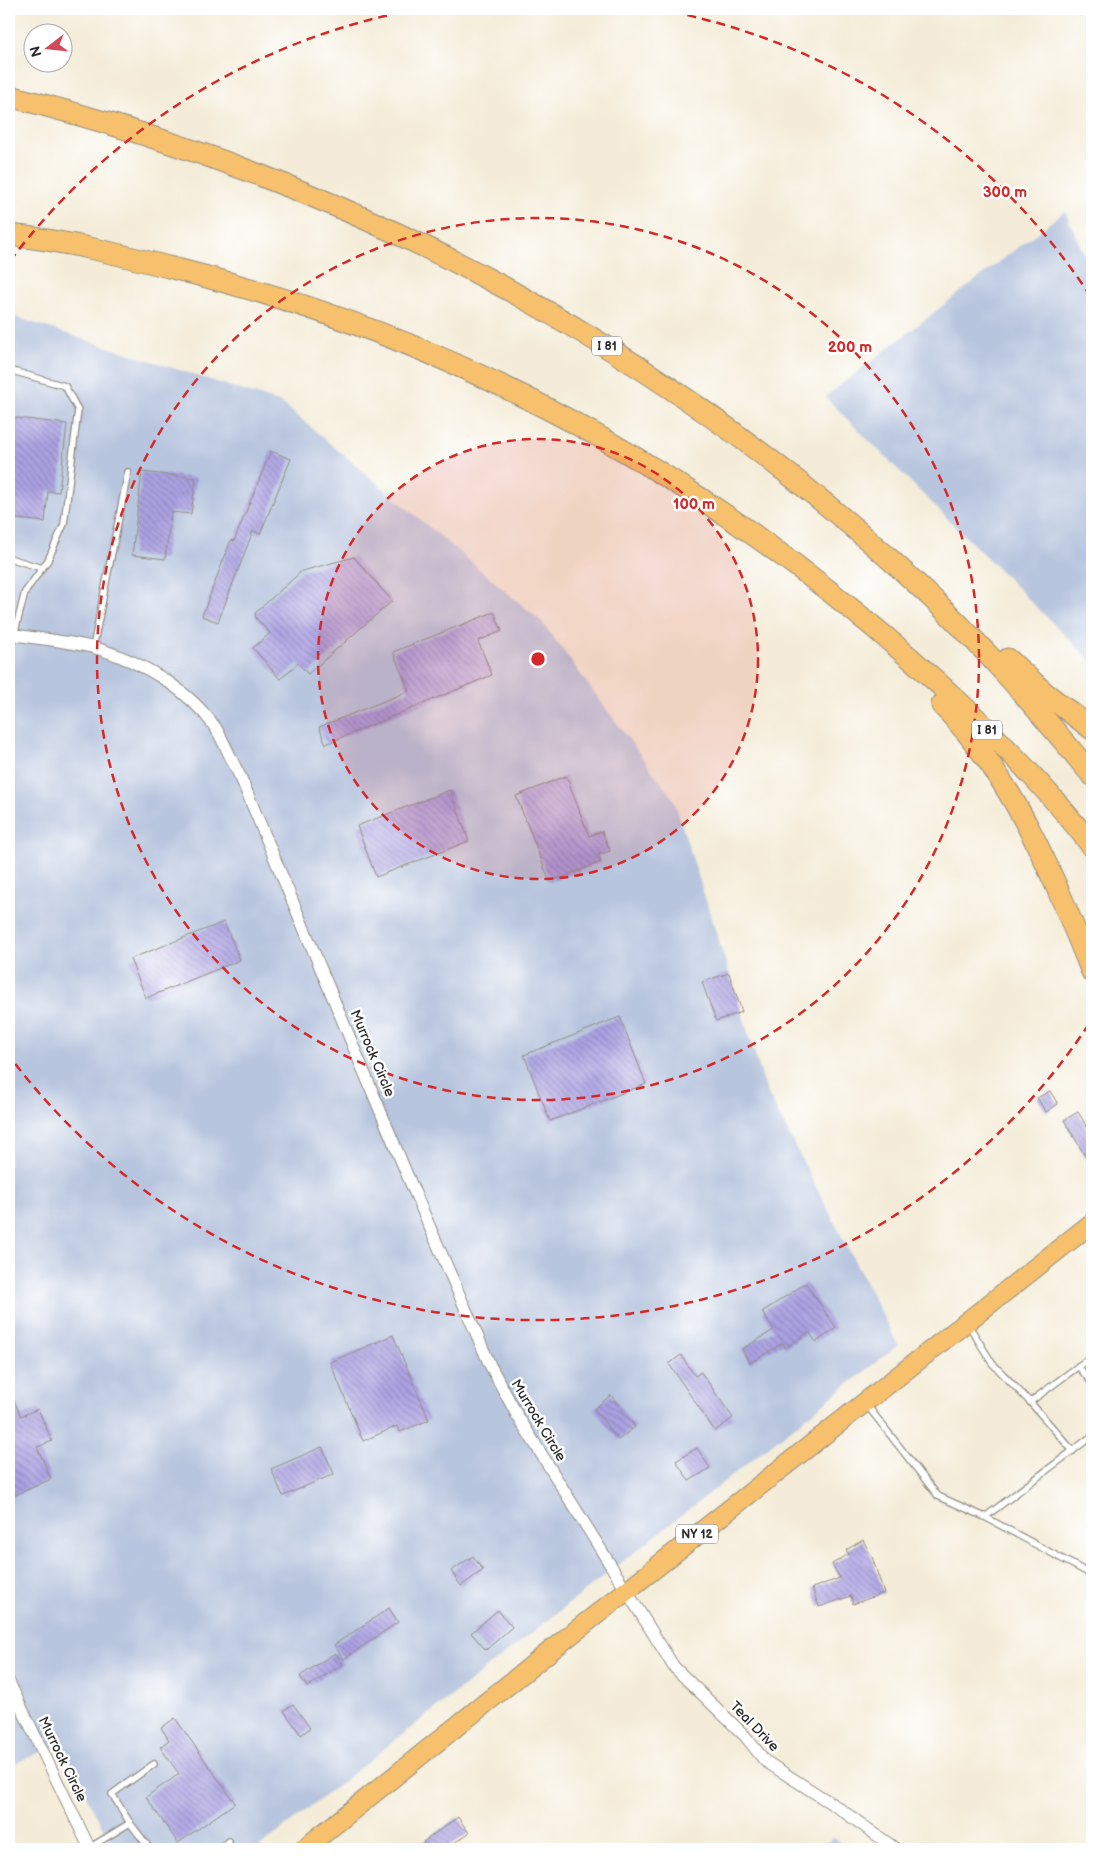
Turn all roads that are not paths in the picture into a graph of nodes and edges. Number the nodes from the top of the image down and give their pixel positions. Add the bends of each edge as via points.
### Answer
1 (9, 96) edge
2 (9, 235) edge
3 (9, 370) edge
4 (128, 472) dead end
5 (9, 558) edge
6 (42, 568) junction
7 (937, 602) junction
8 (871, 624) junction
9 (11, 634) edge
10 (93, 648) junction
11 (1092, 730) edge
12 (1092, 775) edge
13 (1092, 846) edge
14 (1092, 972) edge
15 (1092, 1224) edge
16 (967, 1322) junction
17 (1092, 1356) edge
18 (1078, 1366) junction
19 (1092, 1383) edge
20 (865, 1402) junction
21 (1030, 1402) junction
22 (1092, 1436) edge
23 (1073, 1451) junction
24 (985, 1517) junction
25 (1092, 1575) edge
26 (627, 1590) junction
27 (9, 1682) edge
28 (154, 1764) dead end
29 (130, 1823) junction
30 (229, 1841) dead end
31 (90, 1849) edge
32 (150, 1849) edge
33 (218, 1849) edge
34 (304, 1849) edge
35 (896, 1849) edge

1 - 7 highway, I 81 via 88,116 200,152 315,195 482,274 556,315 699,406 877,547
2 - 8 highway, I 81 via 106,251 231,282 353,322 439,355 558,413 652,465 796,564
3 - 6 lane via 65,386 78,410 64,524
4 - 10 lane
5 - 6 lane
6 - 9 lane via 25,592
7 - 11 highway via 982,633 1020,671
7 - 12 highway, I 81 via 1041,713
8 - 13 highway, I 81 via 1003,745
8 - 14 highway via 956,720 1016,802
9 - 10 street, Murrock Circle
10 - 26 street, Murrock Circle via 144,666 169,682 215,728 241,778 490,1365 517,1415
15 - 16 main road, NY 12
16 - 20 main road, NY 12
16 - 21 lane via 992,1363
17 - 18 lane
18 - 19 lane
18 - 21 lane
20 - 24 lane via 938,1496
20 - 26 main road, NY 12
21 - 23 lane
22 - 23 lane
23 - 24 lane
24 - 25 lane
26 - 34 main road, NY 12
26 - 35 street, Teal Drive via 674,1667 746,1736 765,1761
27 - 31 street, Murrock Circle
28 - 29 lane via 112,1794
29 - 31 lane
29 - 32 lane
30 - 33 lane

